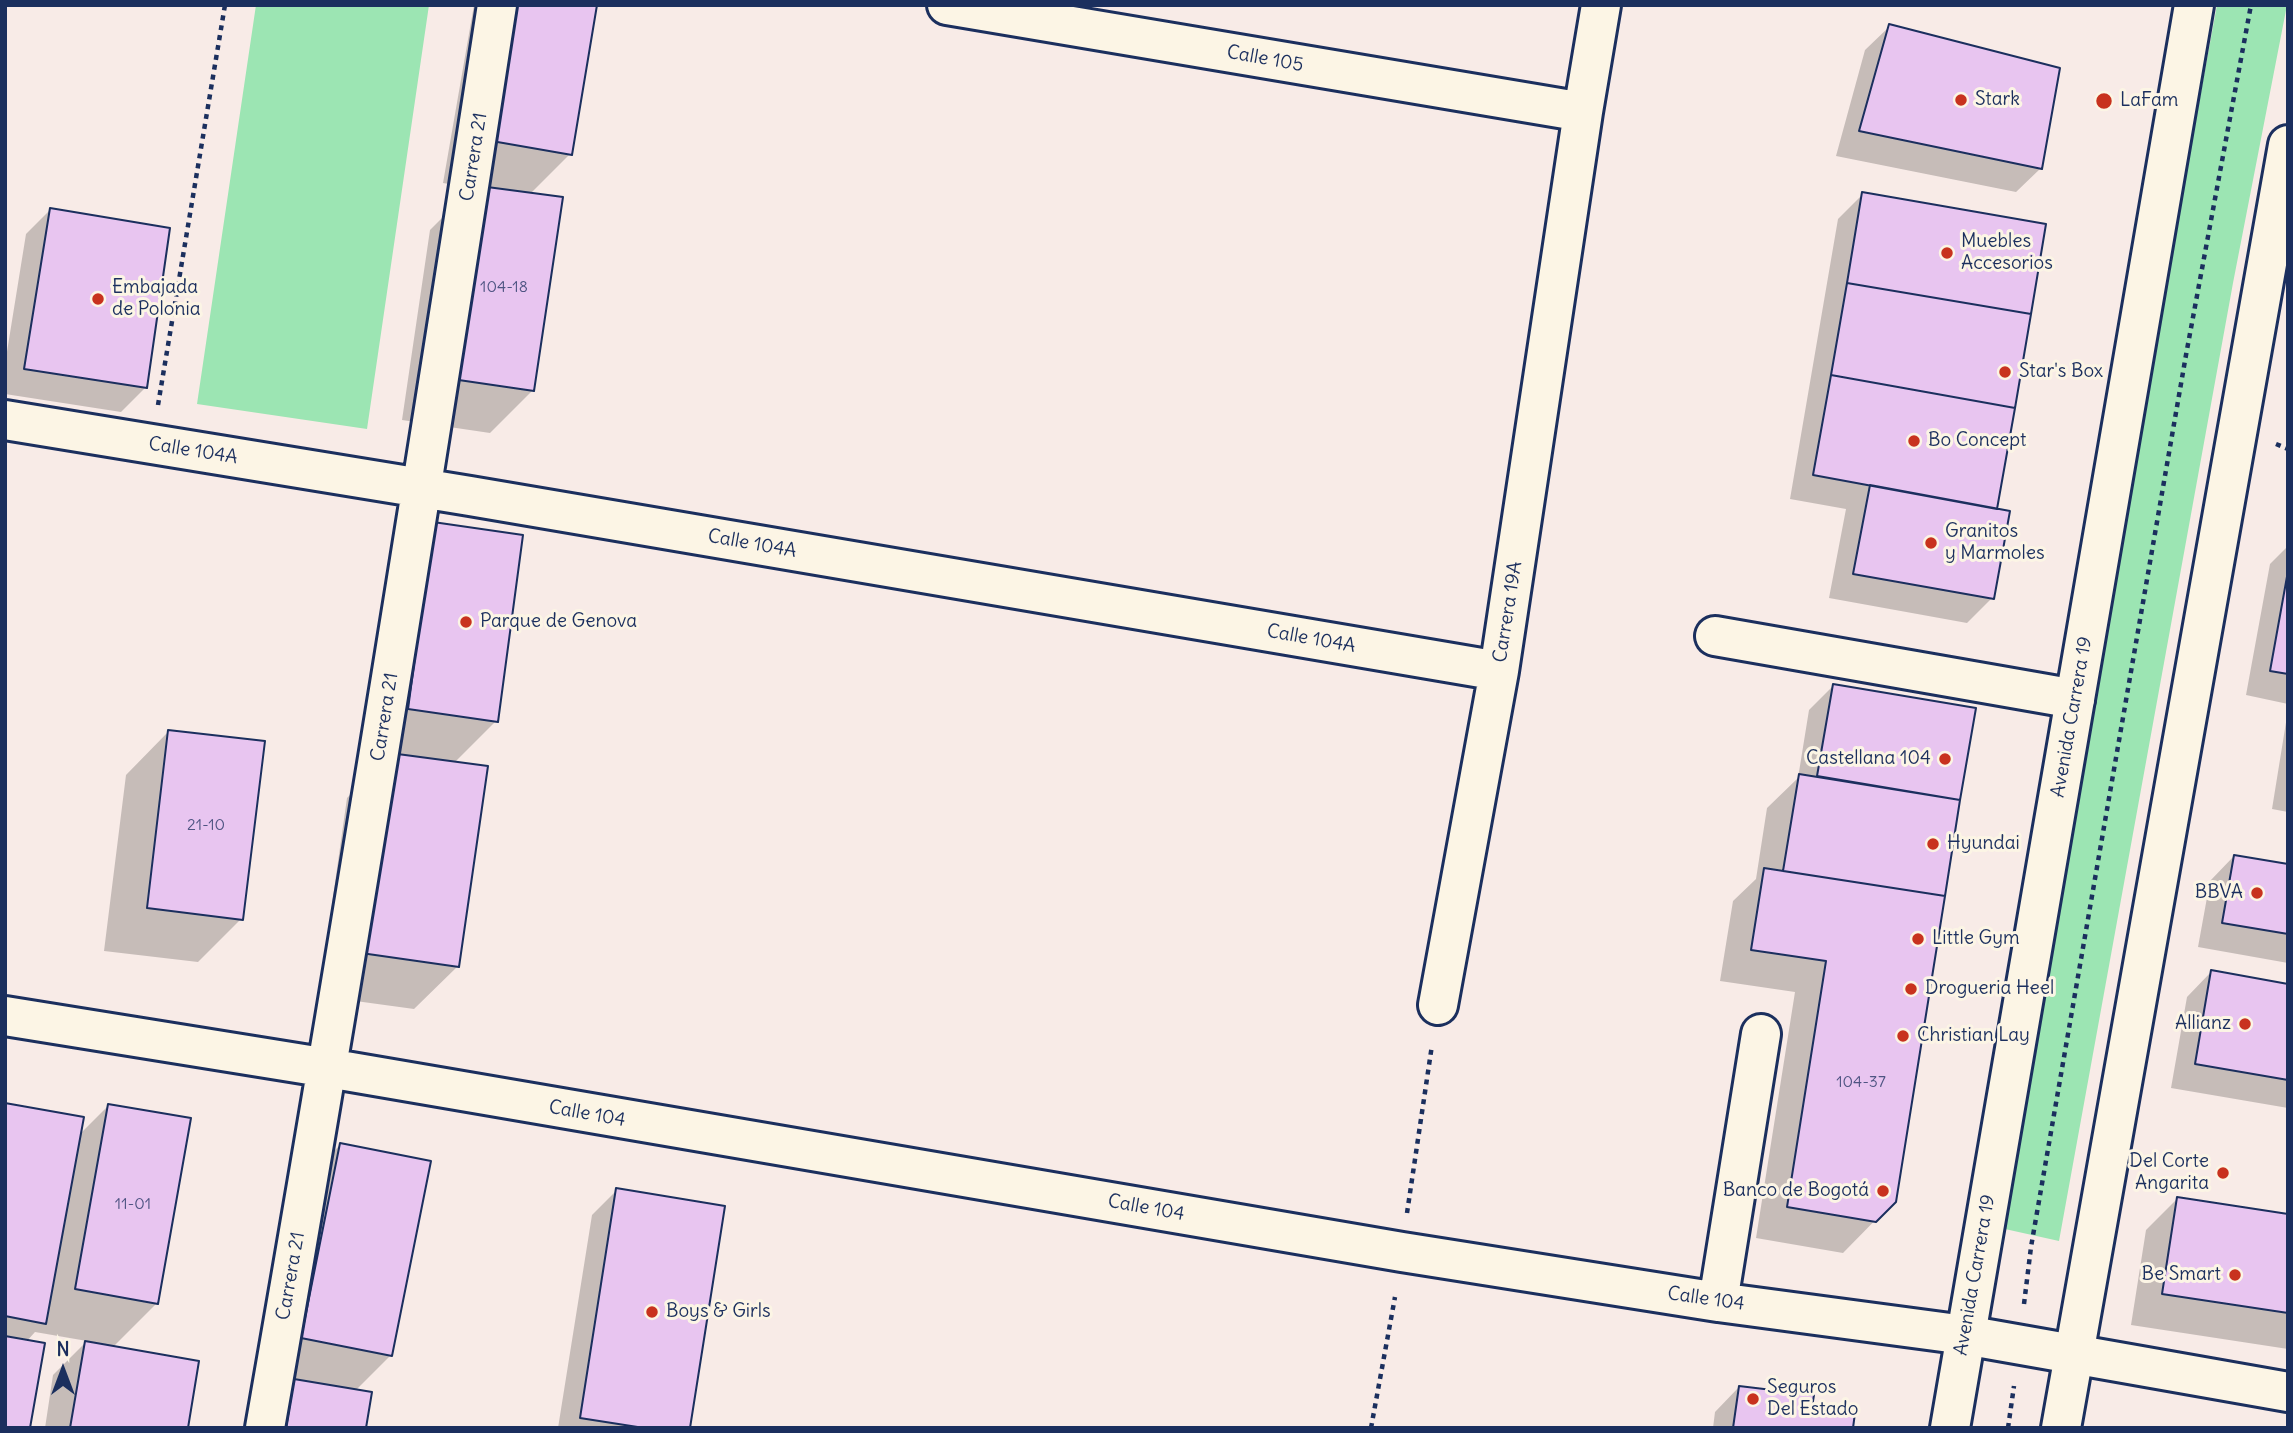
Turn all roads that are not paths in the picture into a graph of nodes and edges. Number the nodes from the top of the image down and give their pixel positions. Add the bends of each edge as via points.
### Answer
1 (497, 5) edge
2 (947, 5) edge
3 (1601, 5) edge
4 (2194, 5) edge
5 (1583, 113) junction
6 (2288, 145) edge
7 (5, 420) edge
8 (423, 489) junction
9 (1715, 636) dead end
10 (1499, 671) junction
11 (2075, 699) junction
12 (1438, 1005) road end
13 (5, 1016) edge
14 (1761, 1034) dead end
15 (328, 1068) junction
16 (1718, 1302) junction
17 (1965, 1335) junction
18 (2073, 1353) junction
19 (2288, 1392) edge
20 (265, 1428) edge
21 (1950, 1428) edge
22 (2061, 1428) edge

1 - 8 street, Carrera 21
2 - 5 street, Calle 105
3 - 5 street, Carrera 19A
4 - 11 street, Avenida Carrera 19
5 - 10 street, Carrera 19A
6 - 18 street
7 - 8 street, Calle 104A
8 - 10 street, Calle 104A
8 - 15 street, Carrera 21
9 - 11 street
10 - 12 street, Carrera 19A
11 - 17 street, Avenida Carrera 19
13 - 15 street, Calle 104
14 - 16 street
15 - 16 street, Calle 104
15 - 20 street, Carrera 21
16 - 17 street, Calle 104
17 - 18 street, Calle 104
17 - 21 street, Avenida Carrera 19
18 - 19 street, Calle 104
18 - 22 street

